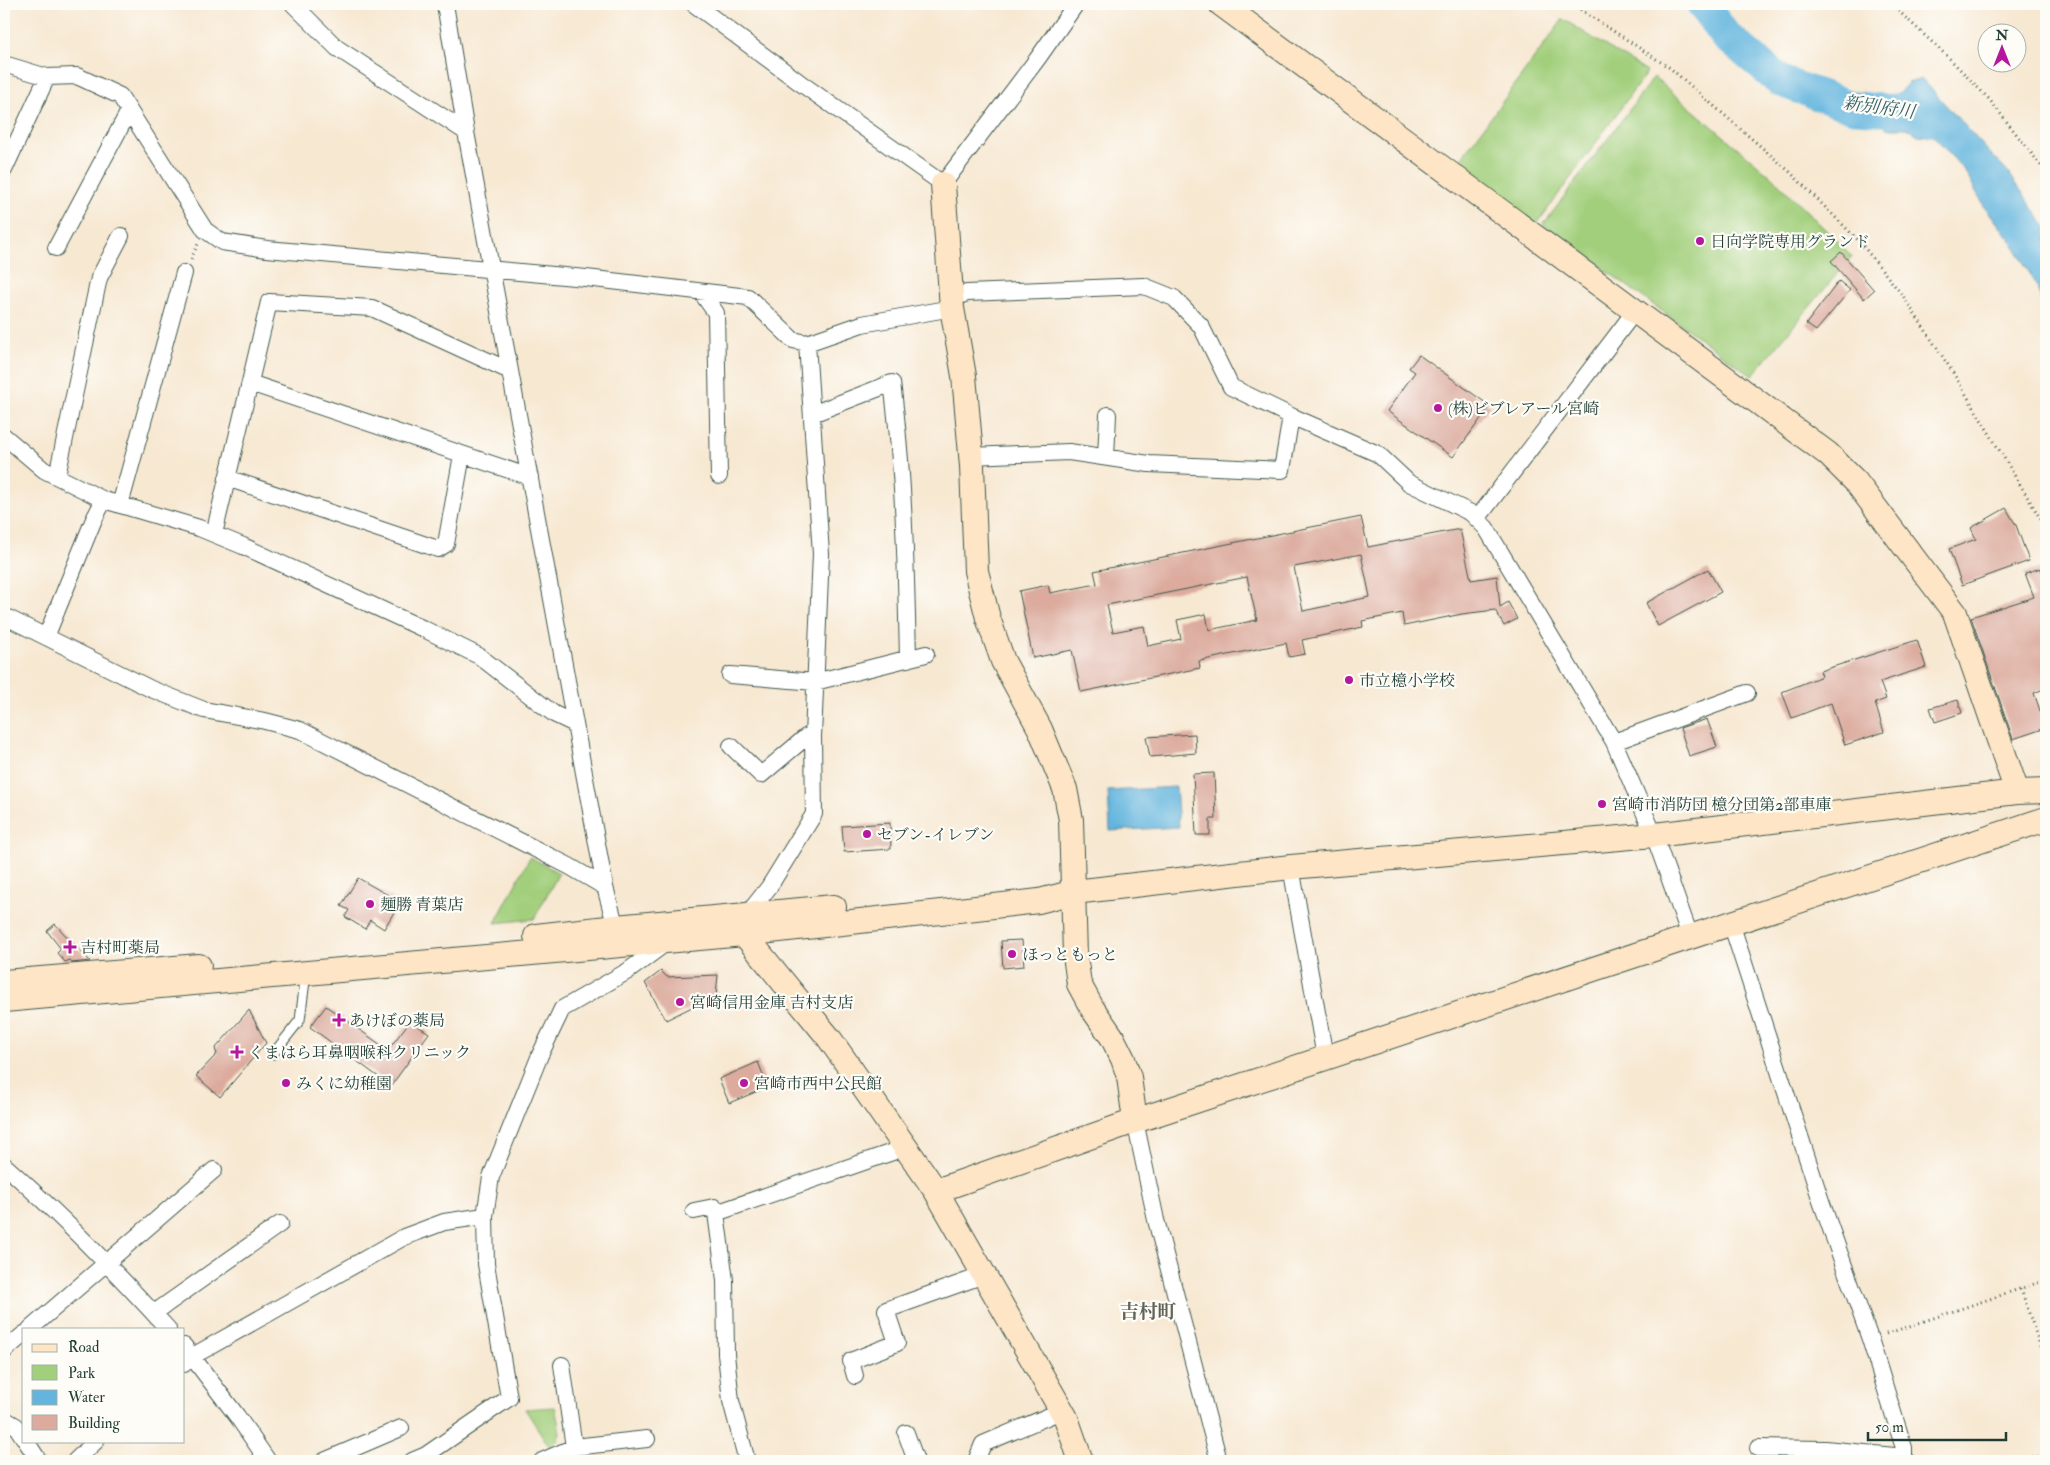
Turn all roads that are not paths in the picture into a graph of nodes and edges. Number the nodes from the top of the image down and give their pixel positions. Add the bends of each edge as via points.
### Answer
1 (293, 4) edge
2 (445, 4) edge
3 (694, 4) edge
4 (1076, 4) edge
5 (1221, 4) edge
6 (4, 64) edge
7 (47, 77) junction
8 (129, 110) junction
9 (466, 132) junction
10 (4, 170) edge
11 (943, 184) junction
12 (121, 236) dead end
13 (56, 248) dead end
14 (492, 269) junction
15 (184, 273) road end
16 (700, 292) junction
17 (952, 303) junction
18 (1635, 311) junction
19 (807, 343) junction
20 (510, 371) junction
21 (250, 383) junction
22 (812, 414) junction
23 (1108, 415) dead end
24 (1291, 416) junction
25 (4, 436) edge
26 (462, 455) junction
27 (971, 456) junction
28 (1106, 457) junction
29 (57, 476) junction
30 (719, 476) dead end
31 (530, 477) junction
32 (227, 478) junction
33 (112, 502) junction
34 (1477, 519) junction
35 (214, 534) junction
36 (4, 616) edge
37 (46, 636) junction
38 (926, 654) dead end
39 (908, 659) junction
40 (730, 675) dead end
41 (816, 682) junction
42 (1747, 693) dead end
43 (575, 724) junction
44 (813, 736) junction
45 (1614, 742) junction
46 (731, 746) dead end
47 (2046, 791) edge
48 (2017, 792) junction
49 (2046, 819) edge
50 (1654, 835) junction
51 (1291, 867) junction
52 (605, 887) junction
53 (1074, 892) junction
54 (1731, 923) junction
55 (745, 924) junction
56 (618, 936) junction
57 (1690, 936) junction
58 (670, 940) junction
59 (306, 973) junction
60 (4, 982) edge
61 (4, 1000) edge
62 (273, 1054) dead end
63 (1325, 1057) junction
64 (1135, 1121) junction
65 (906, 1147) junction
66 (4, 1165) edge
67 (214, 1170) dead end
68 (936, 1191) junction
69 (694, 1211) dead end
70 (716, 1213) junction
71 (485, 1216) junction
72 (280, 1224) dead end
73 (106, 1263) junction
74 (984, 1274) junction
75 (154, 1314) junction
76 (31, 1328) edge
77 (167, 1328) edge
78 (22, 1336) edge
79 (4, 1351) edge
80 (187, 1355) edge
81 (562, 1365) dead end
82 (855, 1376) dead end
83 (1062, 1411) junction
84 (4, 1419) edge
85 (401, 1428) dead end
86 (906, 1433) dead end
87 (22, 1435) edge
88 (647, 1439) dead end
89 (27, 1442) edge
90 (95, 1442) edge
91 (574, 1447) junction
92 (1758, 1448) dead end
93 (423, 1459) edge
94 (1905, 1459) edge
95 (39, 1461) edge
96 (75, 1461) edge
97 (268, 1461) edge
98 (324, 1461) edge
99 (542, 1461) edge
100 (747, 1461) edge
101 (916, 1461) edge
102 (976, 1461) edge
103 (1081, 1461) edge
104 (1219, 1461) edge

1 - 9 street via 338,48
2 - 9 street
3 - 11 street
4 - 11 street
5 - 18 street
6 - 7 street
7 - 8 street via 77,76 120,96
7 - 10 street
8 - 13 street
8 - 14 street via 205,230 222,242
9 - 14 street
11 - 17 street
12 - 29 street via 99,278
14 - 16 street
14 - 20 street
15 - 33 street
16 - 19 street via 748,297 793,340
16 - 30 street via 716,314
17 - 19 street via 862,324
17 - 24 street via 967,293 1144,286 1174,298 1201,326 1231,387
17 - 27 street via 964,376
18 - 34 street
18 - 48 street via 1828,454 1856,482 1955,612
19 - 22 street
20 - 21 street via 372,308 269,302
20 - 31 street
21 - 26 street
21 - 32 street
22 - 39 street via 892,383 904,527
22 - 41 street via 821,554
23 - 28 street
24 - 28 street via 1282,470 1149,464
24 - 34 street via 1378,454 1409,483
25 - 29 street via 44,470
26 - 31 street
26 - 32 street via 446,544 438,549
27 - 28 street via 1069,452
27 - 53 street via 976,570 1003,661 1040,729 1065,789
29 - 33 street
31 - 43 street
32 - 35 street
33 - 35 street
33 - 37 street via 94,519
34 - 45 street via 1486,528
35 - 43 street via 479,656 554,714
36 - 37 street
37 - 52 street via 151,689 204,710 300,730
38 - 39 street
39 - 41 street
40 - 41 street
41 - 44 street
42 - 45 street
43 - 52 street
44 - 46 street via 806,737 762,775
44 - 55 street via 814,814
45 - 50 street
47 - 48 street
48 - 50 street
49 - 54 street
50 - 51 street
50 - 57 street
51 - 53 street
51 - 63 street
52 - 56 street
53 - 55 street via 1040,890
53 - 64 street via 1079,984 1123,1058
54 - 57 street
54 - 94 street via 1870,1339
55 - 56 street
55 - 58 street
55 - 65 street
56 - 58 street
56 - 59 street
56 - 60 street
57 - 63 street
58 - 71 street via 628,971 562,1009 491,1177
59 - 61 street
59 - 62 lane via 300,1020
63 - 64 street
64 - 68 street
64 - 104 street via 1156,1220
65 - 68 street
65 - 70 street
66 - 73 street
67 - 73 street
68 - 74 street
69 - 70 street via 714,1207
70 - 100 street via 725,1280 726,1354 731,1401
71 - 80 street via 444,1222 404,1237
71 - 93 street via 486,1264 509,1398
72 - 75 street
73 - 75 street
73 - 76 street
74 - 82 street via 886,1310 898,1343 851,1361
74 - 83 street
75 - 77 street
78 - 79 street
80 - 97 street
81 - 91 street
83 - 102 street via 983,1444
83 - 103 street
84 - 87 street via 16,1426
85 - 98 street
86 - 101 street
88 - 91 street
89 - 95 street
90 - 96 street
91 - 99 street
92 - 94 street via 1825,1449

